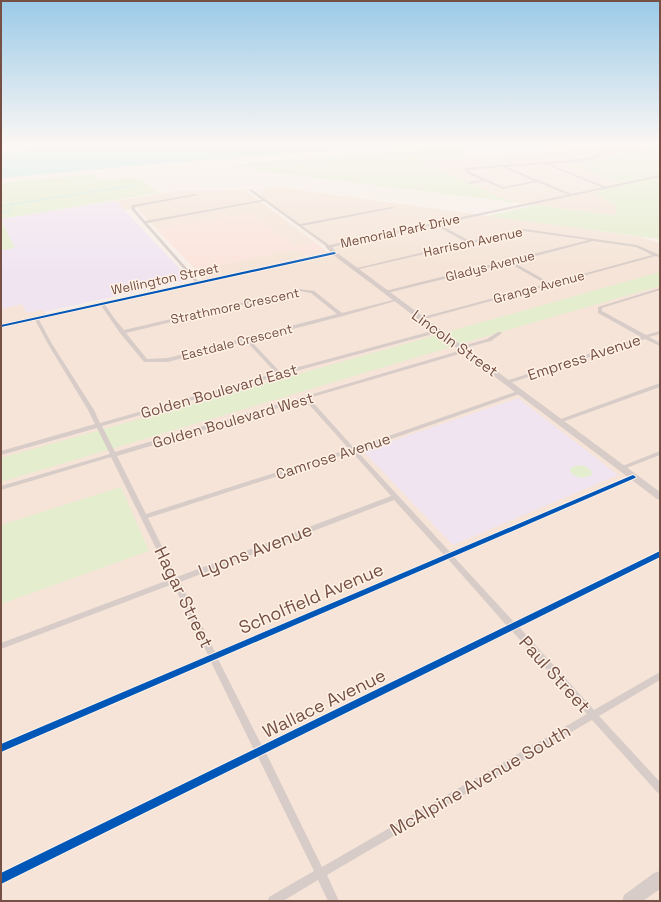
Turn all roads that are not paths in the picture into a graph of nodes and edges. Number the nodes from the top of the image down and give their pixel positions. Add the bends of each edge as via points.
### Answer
1 (552, 187) edge
2 (610, 187) edge
3 (606, 188) joint
4 (251, 190) dead end
5 (196, 195) dead end
6 (571, 195) junction
7 (265, 200) junction
8 (392, 208) dead end
9 (144, 222) junction
10 (436, 224) junction
11 (299, 225) junction
12 (594, 240) junction
13 (469, 242) junction
14 (328, 246) junction
15 (334, 253) junction
16 (658, 256) edge
17 (510, 262) junction
18 (356, 269) junction
19 (198, 283) junction
20 (549, 284) junction
21 (660, 289) edge
22 (387, 292) junction
23 (397, 300) junction
24 (102, 304) junction
25 (341, 315) junction
26 (36, 318) junction
27 (422, 318) junction
28 (1, 326) edge
29 (438, 331) junction
30 (122, 332) junction
31 (660, 332) edge
32 (500, 334) dead end
33 (645, 337) junction
34 (247, 339) junction
35 (660, 346) edge
36 (463, 349) junction
37 (279, 374) junction
38 (508, 382) junction
39 (660, 385) edge
40 (520, 392) junction
41 (306, 398) junction
42 (560, 421) junction
43 (99, 426) junction
44 (353, 450) junction
45 (1, 453) edge
46 (660, 453) edge
47 (113, 455) junction
48 (622, 468) junction
49 (633, 477) junction
50 (1, 488) edge
51 (396, 497) junction
52 (660, 497) edge
53 (145, 518) junction
54 (660, 554) edge
55 (450, 556) junction
56 (176, 580) junction
57 (513, 627) junction
58 (1, 646) edge
59 (213, 656) junction
60 (660, 676) edge
61 (592, 714) junction
62 (1, 748) edge
63 (260, 751) junction
64 (660, 789) edge
65 (321, 874) junction
66 (1, 879) edge
67 (660, 879) edge
68 (273, 901) edge
69 (334, 901) edge
70 (630, 901) edge

1 - 6 street
2 - 3 main road, Memorial Park Drive
3 - 6 main road, Memorial Park Drive
4 - 7 street, Lincoln Street
5 - 9 street via 133,206
6 - 10 main road, Memorial Park Drive
7 - 9 street
7 - 11 street, Lincoln Street
8 - 11 street
9 - 19 street
10 - 13 street
10 - 14 main road, Memorial Park Drive
11 - 14 street, Lincoln Street
12 - 13 street, Harrison Avenue via 524,230
12 - 16 street, Harrison Avenue via 637,246
12 - 17 street, Gladys Avenue
13 - 18 street, Harrison Avenue
14 - 15 main road, Lincoln Street
15 - 18 main road, Lincoln Street
15 - 19 street, Wellington Street
16 - 20 street, Grange Avenue
17 - 20 street
17 - 22 street, Gladys Avenue
18 - 22 main road, Lincoln Street
19 - 24 street, Wellington Street
20 - 27 street, Grange Avenue
21 - 33 street via 600,307 599,310
22 - 23 main road, Lincoln Street
23 - 25 street, Eastdale Crescent
23 - 27 main road, Lincoln Street
24 - 26 street, Wellington Street
24 - 30 street, Eastdale Crescent
25 - 30 street, Strathmore Crescent via 312,292 300,290
25 - 34 street, Eastdale Crescent
26 - 28 street, Wellington Street
26 - 43 street, Hagar Street
27 - 29 main road, Lincoln Street
29 - 36 main road, Lincoln Street
29 - 37 street, Golden Boulevard East
30 - 34 street, Eastdale Crescent via 146,361 168,360
31 - 33 street, Empress Avenue
32 - 36 street, Golden Boulevard West
33 - 35 street
33 - 38 street, Empress Avenue
34 - 37 street
36 - 38 main road, Lincoln Street
36 - 41 street, Golden Boulevard West
37 - 43 street, Golden Boulevard East
38 - 40 main road, Lincoln Street
39 - 42 street
40 - 42 main road, Lincoln Street
40 - 44 street, Camrose Avenue
41 - 44 street, Paul Street
41 - 47 street, Golden Boulevard West
42 - 48 main road, Lincoln Street
43 - 45 street, Golden Boulevard East
43 - 47 street, Hagar Street
44 - 51 street, Paul Street
44 - 53 street, Camrose Avenue
46 - 48 street
47 - 50 street, Golden Boulevard West
47 - 53 street, Hagar Street
48 - 49 main road, Lincoln Street
49 - 52 main road, Lincoln Street
49 - 55 street, Scholfield Avenue
51 - 55 street, Paul Street
51 - 56 street, Lyons Avenue
53 - 56 street, Hagar Street
54 - 57 street, Wallace Avenue
55 - 57 street, Paul Street
55 - 59 street, Scholfield Avenue
56 - 58 street, Lyons Avenue
56 - 59 street, Hagar Street
57 - 61 street, Paul Street
57 - 63 street, Wallace Avenue
59 - 62 street, Scholfield Avenue
59 - 63 street, Hagar Street
60 - 61 street, McAlpine Avenue South
61 - 64 street, Paul Street
61 - 65 street, McAlpine Avenue South
63 - 65 street, Hagar Street
63 - 66 street, Wallace Avenue
65 - 68 street, McAlpine Avenue South
65 - 69 street, Hagar Street
67 - 70 main road

